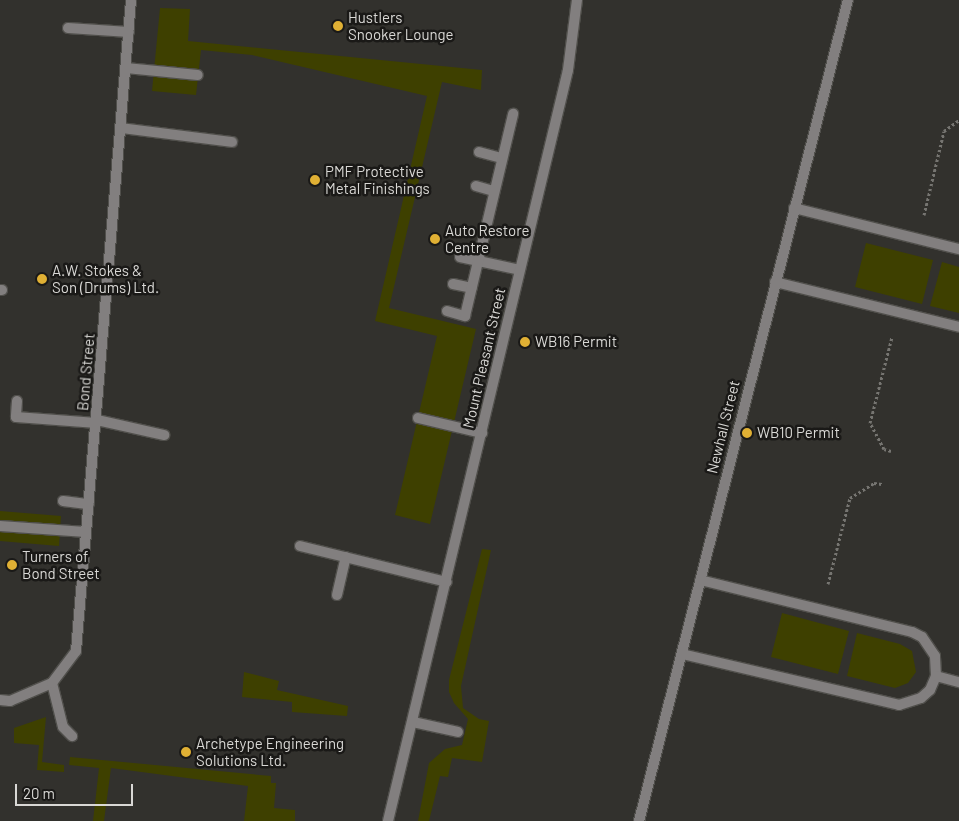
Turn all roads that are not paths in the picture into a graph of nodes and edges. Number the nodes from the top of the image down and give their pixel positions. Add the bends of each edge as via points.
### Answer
1 (131, 0) edge
2 (577, 0) edge
3 (848, 0) edge
4 (68, 28) dead end
5 (129, 32) junction
6 (126, 68) junction
7 (198, 75) dead end
8 (513, 114) dead end
9 (121, 128) junction
10 (232, 142) dead end
11 (479, 152) dead end
12 (502, 158) junction
13 (476, 186) dead end
14 (494, 191) junction
15 (794, 208) junction
16 (959, 249) edge
17 (460, 257) dead end
18 (478, 261) junction
19 (520, 270) junction
20 (775, 282) junction
21 (453, 284) dead end
22 (472, 288) junction
23 (447, 312) dead end
24 (959, 327) edge
25 (17, 401) dead end
26 (418, 418) dead end
27 (97, 422) junction
28 (482, 433) junction
29 (164, 435) dead end
30 (63, 501) dead end
31 (90, 504) junction
32 (0, 526) edge
33 (86, 532) junction
34 (300, 546) dead end
35 (346, 557) junction
36 (700, 580) junction
37 (447, 582) junction
38 (337, 595) dead end
39 (682, 654) junction
40 (936, 676) junction
41 (959, 682) edge
42 (52, 683) junction
43 (0, 700) edge
44 (413, 722) junction
45 (458, 732) dead end
46 (72, 736) dead end
47 (388, 821) edge
48 (639, 821) edge

1 - 5 street, Bond Street
2 - 19 street, Mount Pleasant Street via 568,70
3 - 15 street, Newhall Street
4 - 5 street
5 - 6 street, Bond Street
6 - 7 street
6 - 9 street, Bond Street
8 - 12 street
9 - 10 street
9 - 27 street, Bond Street
11 - 12 street
12 - 14 street
13 - 14 street
14 - 18 street
15 - 16 street
15 - 20 street, Newhall Street
17 - 18 street
18 - 19 street
18 - 22 street
19 - 28 street, Mount Pleasant Street
20 - 24 street
20 - 36 street, Newhall Street
21 - 22 street
22 - 23 street via 465,316
25 - 27 street via 16,416
26 - 28 street
27 - 29 street
27 - 31 street, Bond Street
28 - 37 street, Mount Pleasant Street
30 - 31 street
31 - 33 street, Bond Street
32 - 33 street
33 - 42 street, Bond Street via 76,651
34 - 35 street
35 - 37 street
35 - 38 street
36 - 39 street, Newhall Street
36 - 40 street via 912,632 929,645 935,656
37 - 44 street, Mount Pleasant Street
39 - 40 street via 899,705 921,698 930,690
39 - 48 street, Newhall Street
40 - 41 street
42 - 43 street, Bond Street via 10,701
42 - 46 street via 63,727
44 - 45 street
44 - 47 street, Mount Pleasant Street

